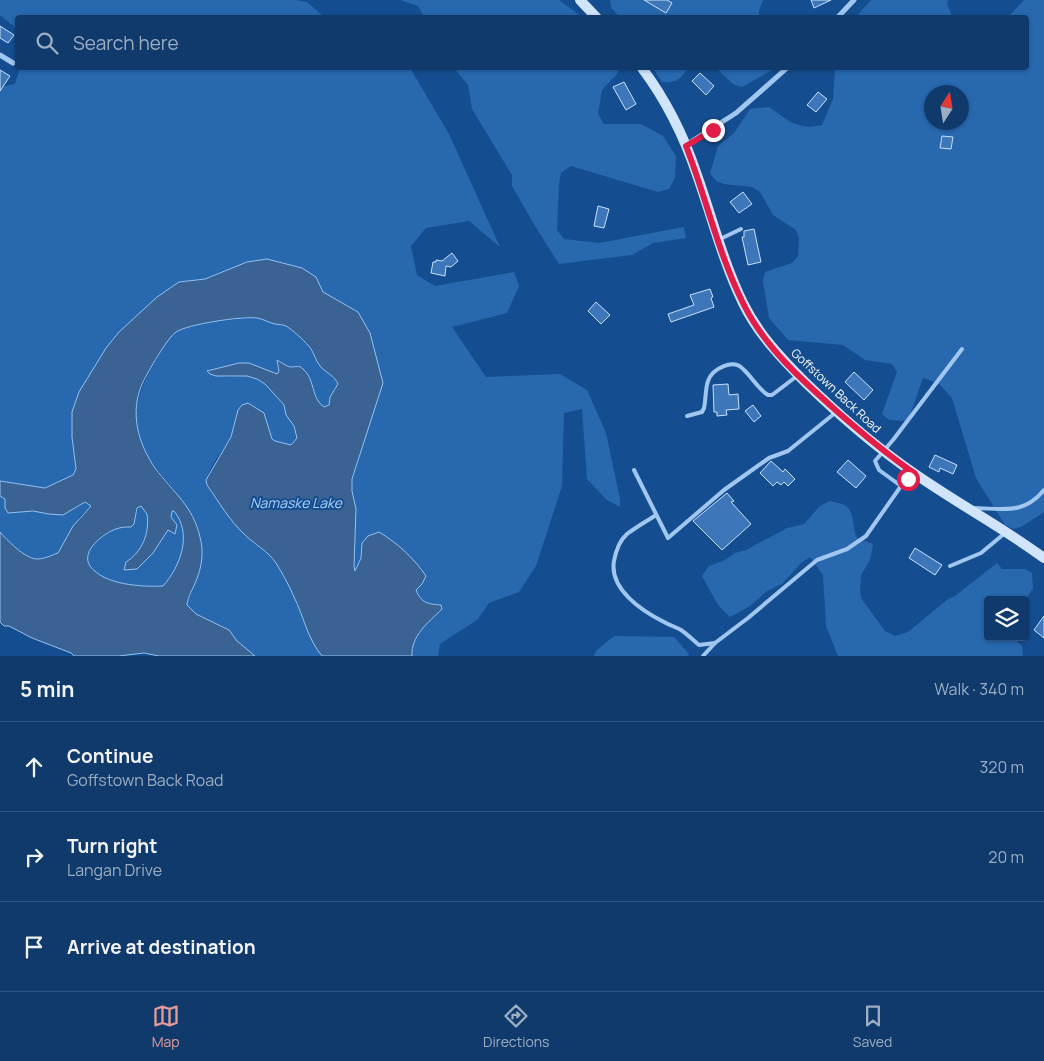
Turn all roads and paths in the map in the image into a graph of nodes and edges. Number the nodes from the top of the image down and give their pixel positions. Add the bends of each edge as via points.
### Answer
1 (580, 0) edge
2 (854, 0) edge
3 (594, 15) edge
4 (840, 15) edge
5 (0, 55) edge
6 (13, 63) dead end
7 (643, 70) edge
8 (785, 70) edge
9 (686, 146) junction
10 (741, 229) dead end
11 (718, 240) junction
12 (962, 348) dead end
13 (798, 375) junction
14 (837, 411) junction
15 (687, 416) dead end
16 (884, 451) junction
17 (634, 470) dead end
18 (914, 473) junction
19 (900, 486) junction
20 (1044, 490) edge
21 (968, 508) junction
22 (656, 515) junction
23 (1006, 532) junction
24 (1044, 558) edge
25 (950, 566) dead end
26 (715, 643) junction
27 (703, 656) edge

1 - 3 main road
2 - 4 street
5 - 6 street
7 - 9 main road, Goffstown Back Road via 667,105
8 - 9 street via 736,113
9 - 11 main road, Goffstown Back Road
10 - 11 lane
11 - 13 main road, Goffstown Back Road via 742,302 754,323
12 - 16 lane
13 - 14 main road, Goffstown Back Road
13 - 15 lane via 768,395 742,366 724,366 708,380 702,412
14 - 16 main road, Goffstown Back Road
14 - 22 lane via 788,451 769,458 724,490 668,538
16 - 18 main road, Goffstown Back Road
16 - 19 lane via 875,461 876,466
17 - 22 lane
18 - 19 lane
18 - 21 main road, Goffstown Back Road
19 - 26 lane via 866,536 847,549 817,560
20 - 21 lane via 1037,499 1018,508
21 - 23 main road, Goffstown Back Road
22 - 26 lane via 620,543 615,553 614,576 623,592 662,622 681,630 699,645
23 - 24 main road, Goffstown Back Road
23 - 25 lane via 981,553
26 - 27 lane

